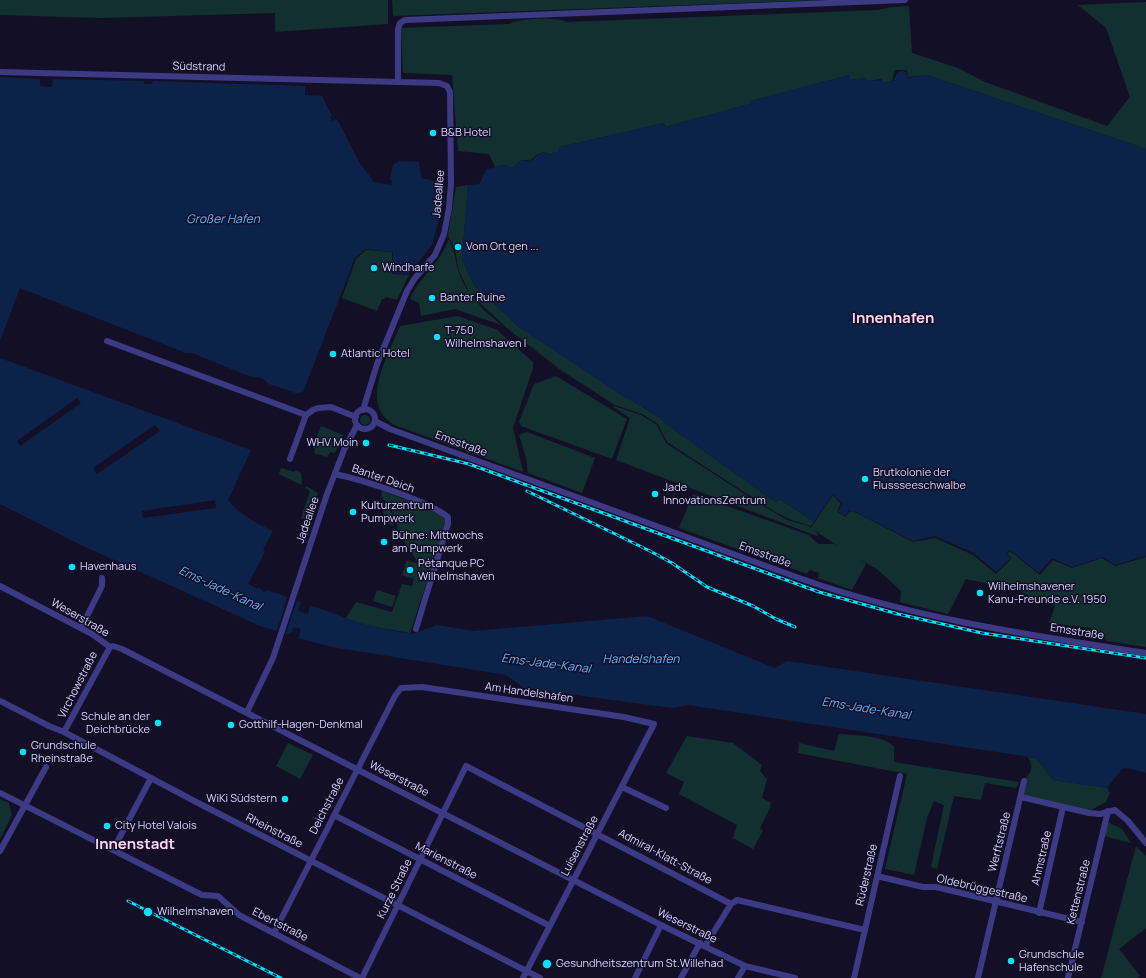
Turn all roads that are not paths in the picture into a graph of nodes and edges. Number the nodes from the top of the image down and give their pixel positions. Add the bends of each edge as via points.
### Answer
1 (905, 0) edge
2 (0, 72) edge
3 (398, 82) junction
4 (107, 341) dead end
5 (368, 395) junction
6 (363, 410) junction
7 (370, 410) junction
8 (306, 415) junction
9 (356, 417) junction
10 (373, 424) junction
11 (360, 426) junction
12 (290, 459) dead end
13 (335, 474) junction
14 (102, 578) dead end
15 (0, 586) edge
16 (81, 628) junction
17 (416, 629) dead end
18 (110, 647) junction
19 (1146, 653) edge
20 (401, 688) joint
21 (0, 701) edge
22 (247, 712) junction
23 (654, 724) joint
24 (64, 732) junction
25 (466, 766) joint
26 (46, 767) dead end
27 (357, 769) junction
28 (900, 776) dead end
29 (151, 778) junction
30 (1024, 781) dead end
31 (622, 787) junction
32 (0, 792) edge
33 (1021, 797) junction
34 (25, 805) junction
35 (1063, 807) junction
36 (666, 808) dead end
37 (1108, 811) junction
38 (444, 813) junction
39 (334, 815) junction
40 (598, 834) junction
41 (1146, 843) edge
42 (113, 850) junction
43 (0, 851) edge
44 (311, 860) junction
45 (421, 860) junction
46 (877, 876) junction
47 (573, 881) junction
48 (995, 902) junction
49 (731, 904) junction
50 (399, 905) junction
51 (1039, 913) junction
52 (1082, 922) junction
53 (661, 925) junction
54 (550, 926) junction
55 (865, 930) junction
56 (274, 933) junction
57 (703, 945) junction
58 (745, 966) junction
59 (526, 971) junction
60 (361, 978) edge
61 (523, 978) edge
62 (540, 978) edge
63 (635, 978) edge
64 (682, 978) edge
65 (738, 978) edge
66 (795, 978) edge
67 (854, 978) edge
68 (978, 978) edge
69 (1068, 978) edge

1 - 3 street via 405,20 400,23 398,29
2 - 3 street, Südstrand
3 - 5 street, Jadeallee via 439,83 445,84 449,89 452,168 449,208 438,249 407,291 377,364
4 - 8 street
5 - 6 street, Jadeallee
5 - 7 street, Jadeallee
6 - 7 street
6 - 9 street
7 - 10 street via 374,415
8 - 9 street via 324,406
8 - 12 street
9 - 11 street
10 - 11 street
10 - 19 street, Emsstraße via 856,597 988,628
11 - 13 street, Jadeallee via 350,440
13 - 17 street, Banter Deich via 390,491 440,511 448,517
13 - 22 street, Jadeallee via 273,658
14 - 16 street via 102,586
15 - 16 street, Weserstraße
16 - 18 street, Weserstraße
18 - 22 street, Weserstraße via 122,649
18 - 24 street, Virchowstraße
20 - 23 street, Am Handelshafen via 422,687 624,717
20 - 27 street, Deichstraße
21 - 24 street, Rheinstraße
22 - 27 street, Weserstraße
23 - 31 street, Luisenstraße
24 - 29 street, Rheinstraße
25 - 38 street, Kurze Straße
25 - 40 street, Admiral-Klatt-Straße
26 - 34 street
27 - 38 street, Weserstraße
27 - 39 street, Deichstraße
28 - 46 street, Rüderstraße
29 - 42 street
29 - 44 street, Rheinstraße
30 - 33 street, Werftstraße
31 - 36 street
31 - 40 street, Luisenstraße
32 - 34 street, Ebertstraße
33 - 35 street
33 - 48 street, Werftstraße
34 - 42 street, Ebertstraße
34 - 43 street
35 - 37 street via 1100,814
35 - 51 street, Ahmstraße
37 - 41 street via 1115,810
37 - 52 street, Kettenstraße
38 - 45 street, Kurze Straße
38 - 47 street, Weserstraße
39 - 44 street, Deichstraße
39 - 45 street, Marienstraße
40 - 47 street, Luisenstraße
40 - 49 street, Admiral-Klatt-Straße
42 - 56 street, Ebertstraße via 202,895 218,896 236,914
44 - 50 street, Rheinstraße
44 - 56 street, Deichstraße
45 - 50 street, Kurze Straße
45 - 54 street, Marienstraße
46 - 48 street, Oldebrüggestraße
46 - 55 street, Rüderstraße
47 - 53 street, Weserstraße
47 - 54 street, Luisenstraße
48 - 51 street, Oldebrüggestraße
48 - 68 street, Werftstraße
49 - 55 street via 737,900
49 - 57 street
50 - 59 street, Rheinstraße
50 - 60 street, Kurze Straße
51 - 52 street, Oldebrüggestraße
52 - 69 street, Kettenstraße
53 - 57 street, Weserstraße
53 - 63 street
54 - 59 street, Luisenstraße
55 - 67 street, Rüderstraße
56 - 60 street, Ebertstraße
57 - 58 street, Weserstraße
57 - 64 street
58 - 65 street
58 - 66 street, Weserstraße
59 - 61 street, Luisenstraße
59 - 62 street, Rheinstraße

